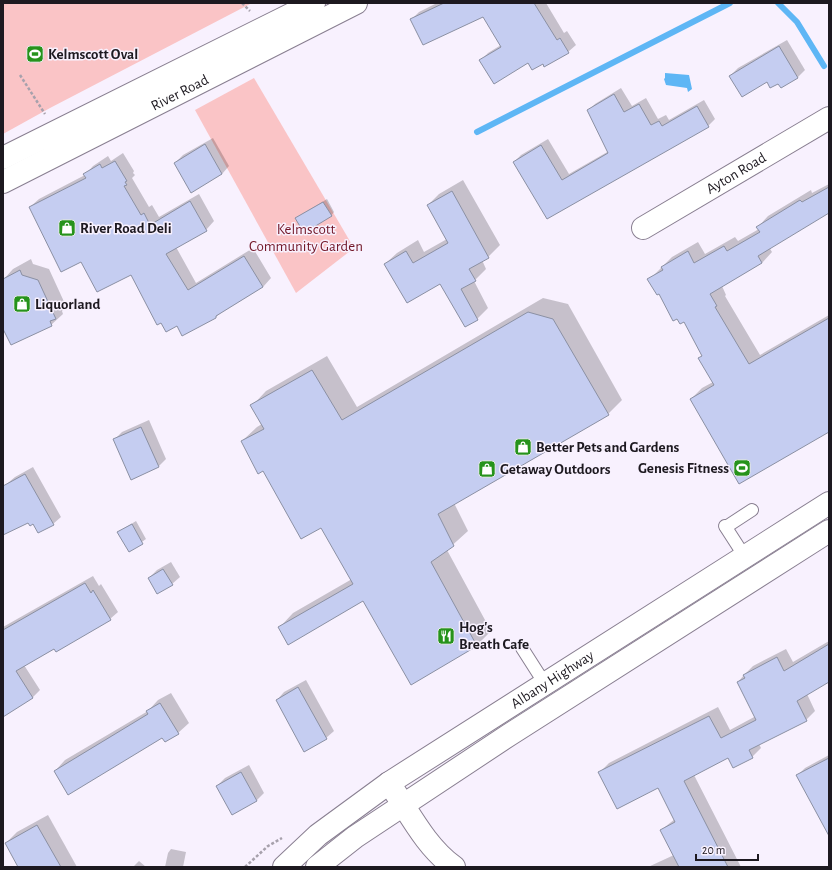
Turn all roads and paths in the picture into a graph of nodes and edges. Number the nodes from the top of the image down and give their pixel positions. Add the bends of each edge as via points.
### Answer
1 (242, 3) edge
2 (314, 3) edge
3 (356, 3) edge
4 (252, 13) dead end
5 (20, 75) dead end
6 (47, 118) dead end
7 (829, 118) edge
8 (3, 158) edge
9 (3, 182) edge
10 (643, 228) dead end
11 (829, 503) edge
12 (752, 510) dead end
13 (829, 531) edge
14 (745, 556) junction
15 (522, 648) dead end
16 (545, 684) junction
17 (389, 783) junction
18 (403, 805) junction
19 (284, 867) edge
20 (317, 867) edge
21 (454, 867) edge

1 - 4 path
2 - 8 main road, River Road
3 - 9 main road, River Road
5 - 6 path
7 - 10 main road, Ayton Road
11 - 14 main road, Albany Highway
12 - 14 lane via 725,526
13 - 18 main road, Albany Highway
14 - 16 main road, Albany Highway
15 - 16 lane
16 - 17 main road, Albany Highway
17 - 18 main road
17 - 19 main road, Albany Highway via 318,835
18 - 20 main road, Albany Highway
18 - 21 main road via 433,847

